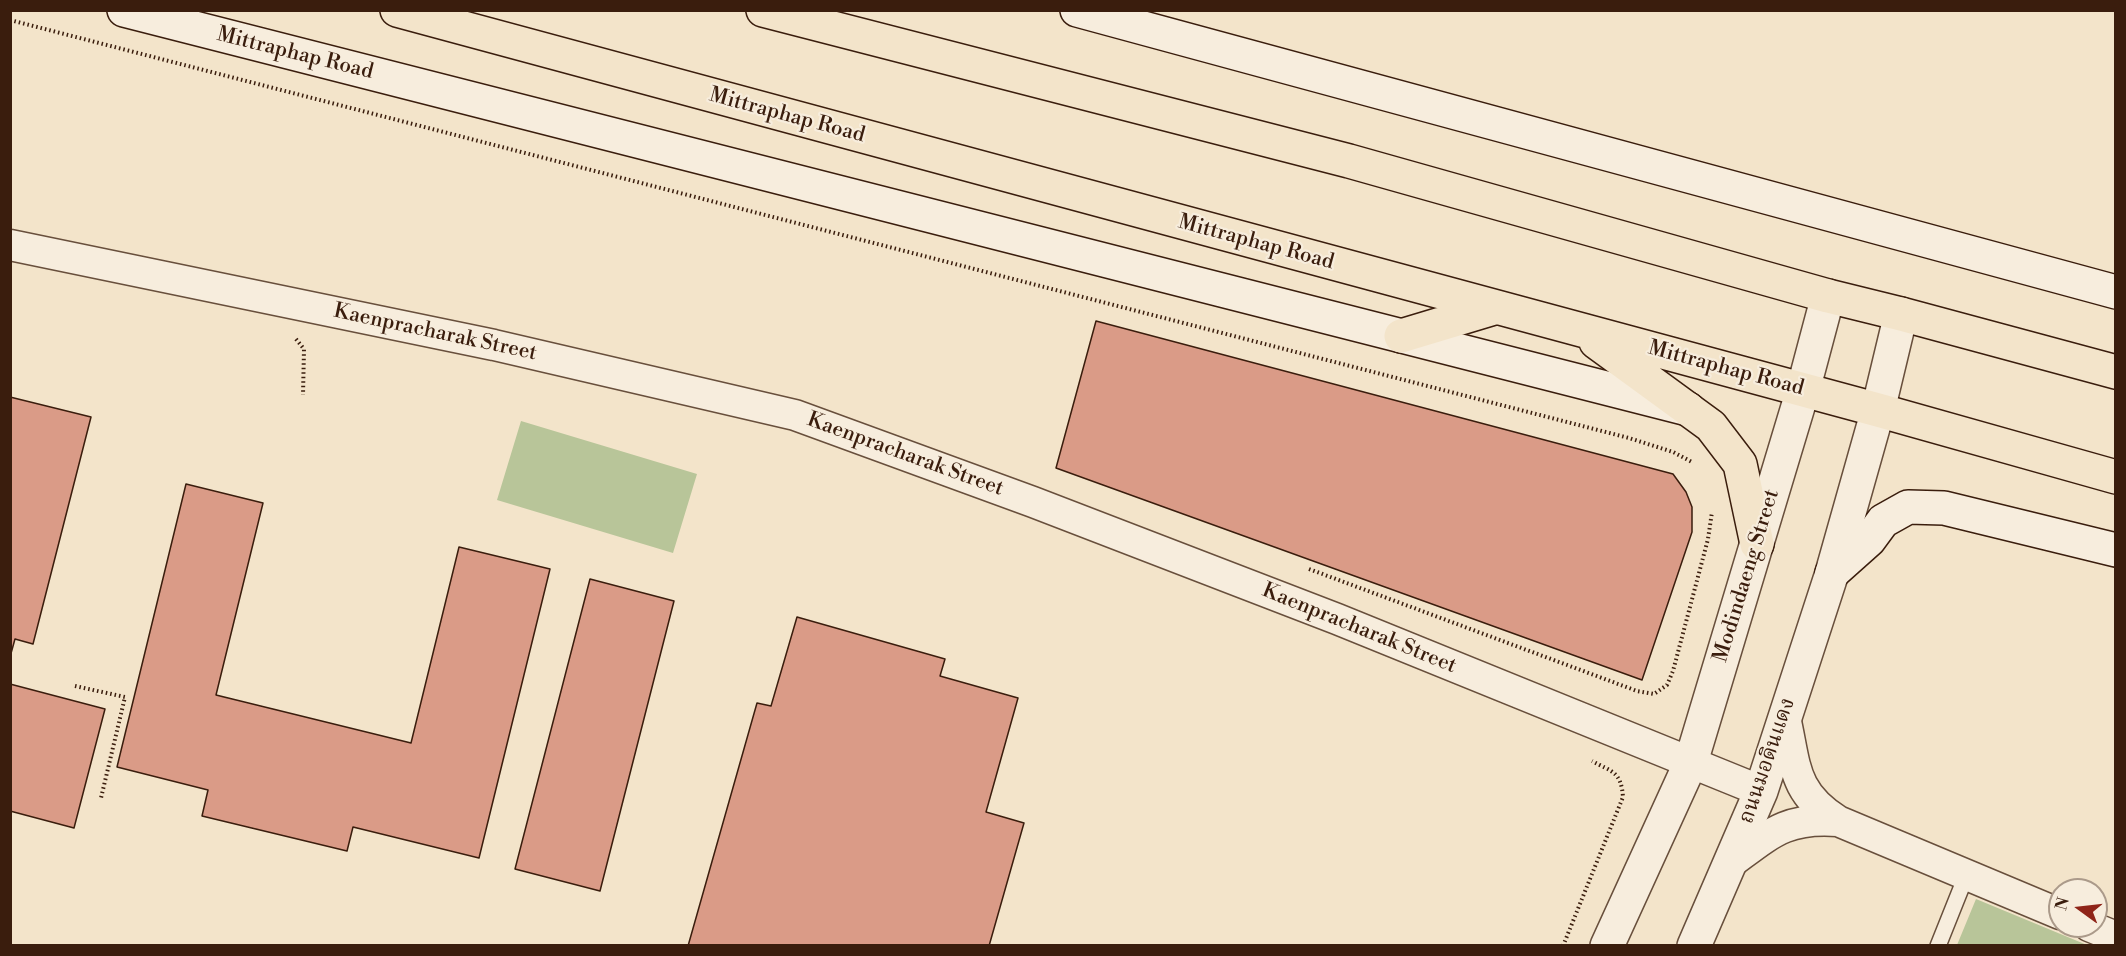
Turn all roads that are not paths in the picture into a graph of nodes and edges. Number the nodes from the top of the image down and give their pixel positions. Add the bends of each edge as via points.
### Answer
1 (124, 10) edge
2 (397, 10) edge
3 (764, 10) edge
4 (1077, 10) edge
5 (10, 245) edge
6 (2115, 292) edge
7 (1828, 296) junction
8 (1494, 308) junction
9 (1902, 314) junction
10 (1582, 331) junction
11 (1401, 336) junction
12 (2115, 372) edge
13 (1803, 390) junction
14 (1688, 409) junction
15 (1878, 410) junction
16 (2115, 477) edge
17 (1756, 544) junction
18 (2115, 550) edge
19 (1832, 573) junction
20 (1785, 717) junction
21 (1691, 762) junction
22 (1761, 791) junction
23 (1838, 821) junction
24 (1729, 864) junction
25 (1966, 876) junction
26 (2048, 909) edge
27 (1607, 945) edge
28 (1694, 945) edge
29 (1938, 945) edge

1 - 11 main road, Mittraphap Road
2 - 8 main road, Mittraphap Road
3 - 7 main road via 1349,161
4 - 6 main road
5 - 21 street, Kaenpracharak Street via 483,342 795,415 1337,619
7 - 9 main road
7 - 13 main road, Modindaeng Street
8 - 10 main road, Mittraphap Road
8 - 11 main road
9 - 12 main road
9 - 15 main road, ถนนมอดินแดง
10 - 13 main road, Mittraphap Road
10 - 14 main road
11 - 14 main road, Mittraphap Road
13 - 15 main road, Mittraphap Road
13 - 17 main road, Modindaeng Street
14 - 17 main road via 1711,426 1740,464
15 - 16 main road, Mittraphap Road
15 - 19 main road, ถนนมอดินแดง
17 - 21 main road, Modindaeng Street
18 - 19 main road via 1944,508 1908,507 1883,521 1869,540
19 - 20 main road, ถนนมอดินแดง
20 - 22 main road, ถนนมอดินแดง
20 - 23 street via 1796,773 1803,788 1821,810
21 - 22 street, Kaenpracharak Street
21 - 27 main road
22 - 24 main road, ถนนมอดินแดง
23 - 24 street via 1789,825
23 - 25 street
24 - 28 main road, ถนนมอดินแดง
25 - 26 street
25 - 29 lane

